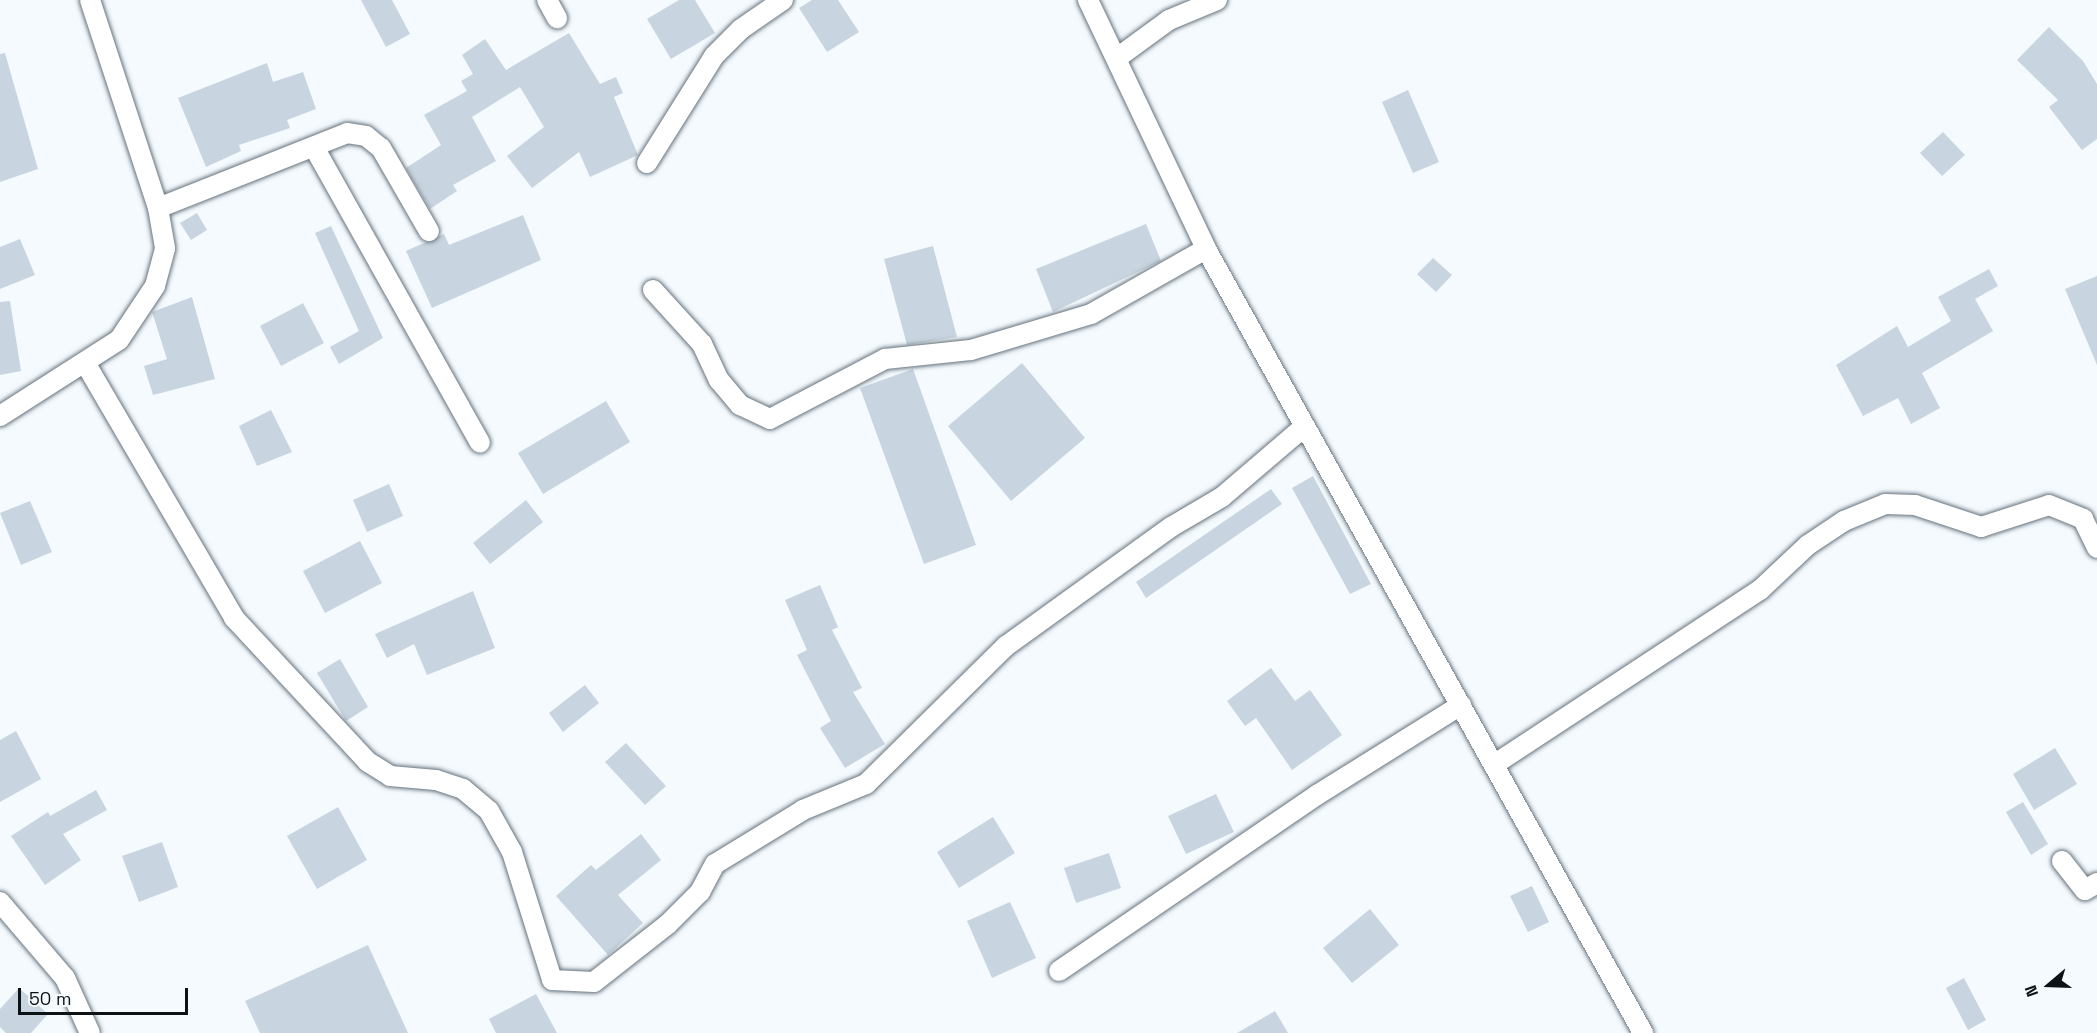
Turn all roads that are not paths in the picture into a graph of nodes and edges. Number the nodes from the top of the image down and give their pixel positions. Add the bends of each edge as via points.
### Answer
1 (90, 0) edge
2 (547, 0) edge
3 (783, 0) edge
4 (1088, 0) edge
5 (1217, 0) edge
6 (557, 18) dead end
7 (1117, 58) junction
8 (314, 147) junction
9 (647, 164) dead end
10 (158, 208) junction
11 (429, 231) dead end
12 (1206, 249) junction
13 (653, 290) dead end
14 (87, 366) junction
15 (0, 416) edge
16 (1305, 426) junction
17 (480, 443) dead end
18 (2097, 548) edge
19 (1461, 705) junction
20 (1495, 764) junction
21 (2062, 861) dead end
22 (2097, 883) edge
23 (0, 902) edge
24 (1059, 971) dead end
25 (1636, 1030) edge
26 (90, 1033) edge

1 - 10 street
2 - 6 street
3 - 9 street via 741,29 714,56
4 - 7 street
5 - 7 street via 1169,20
7 - 12 street
8 - 10 street
8 - 11 street via 347,133 366,136 381,148
8 - 17 street
10 - 14 street via 165,248 155,286 119,340
12 - 13 street via 1091,314 971,350 885,359 770,419 740,405 719,380 702,344
12 - 16 street
14 - 15 street
14 - 16 street via 234,618 368,762 390,776 436,780 463,789 489,812 512,852 552,980 594,982 667,925 700,892 715,864 803,810 866,784 1006,646 1171,527 1222,497
16 - 19 street
18 - 20 street via 2083,519 2049,505 1982,527 1915,505 1885,504 1844,521 1808,545 1760,590
19 - 20 street
19 - 24 street via 1307,802
20 - 25 street
21 - 22 street via 2085,890
23 - 26 street via 65,978

